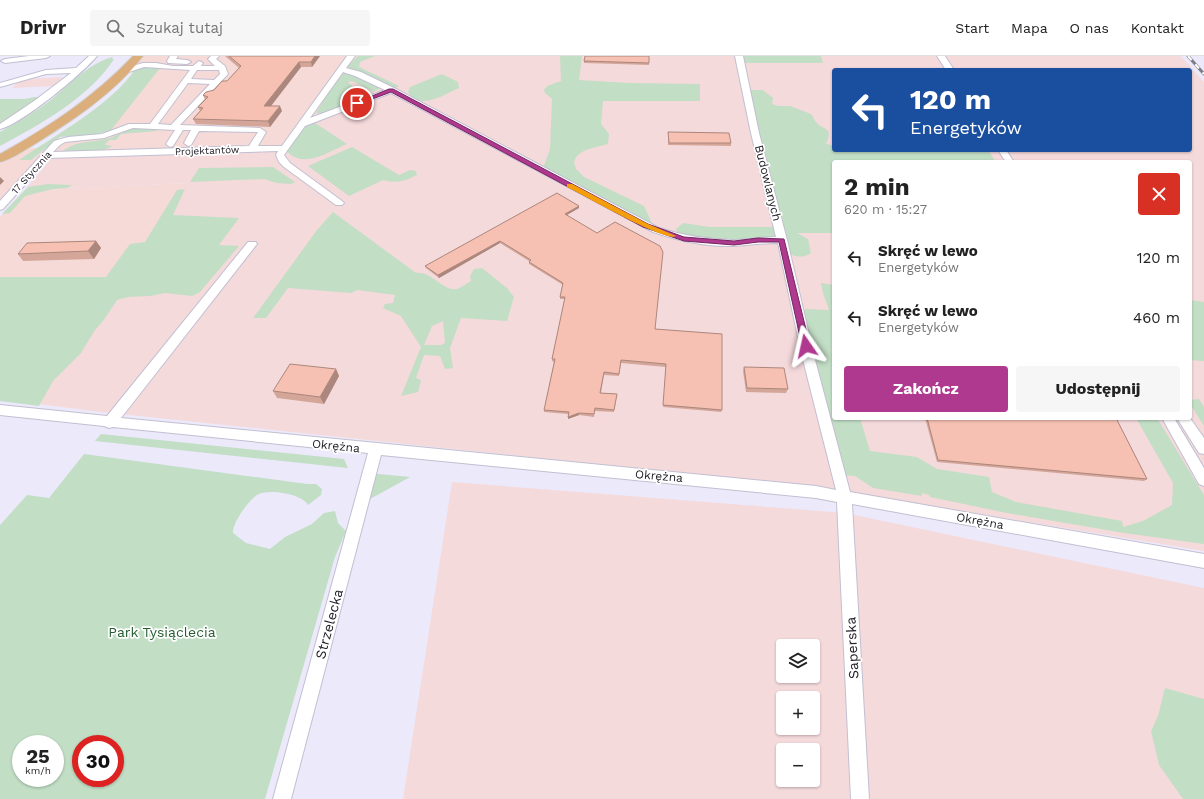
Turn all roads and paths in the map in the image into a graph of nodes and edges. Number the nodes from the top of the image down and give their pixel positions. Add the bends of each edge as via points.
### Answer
1 (32, 56) edge
2 (46, 56) edge
3 (93, 56) edge
4 (124, 56) edge
5 (138, 56) edge
6 (351, 56) edge
7 (739, 56) edge
8 (941, 56) edge
9 (174, 59) edge
10 (215, 59) edge
11 (2, 60) edge
12 (196, 68) junction
13 (949, 68) edge
14 (21, 69) junction
15 (342, 69) junction
16 (79, 70) junction
17 (222, 71) junction
18 (123, 72) junction
19 (33, 74) junction
20 (216, 82) junction
21 (0, 85) edge
22 (209, 89) junction
23 (391, 90) junction
24 (183, 91) junction
25 (202, 97) junction
26 (170, 102) junction
27 (196, 103) junction
28 (415, 103) junction
29 (406, 107) dead end
30 (164, 111) junction
31 (188, 111) junction
32 (158, 118) junction
33 (179, 124) junction
34 (302, 124) junction
35 (153, 126) junction
36 (0, 127) edge
37 (197, 127) junction
38 (214, 128) junction
39 (247, 129) junction
40 (208, 138) dead end
41 (241, 141) dead end
42 (188, 143) dead end
43 (170, 144) dead end
44 (284, 148) junction
45 (0, 149) edge
46 (252, 149) junction
47 (47, 155) junction
48 (0, 159) edge
49 (338, 203) dead end
50 (0, 207) edge
51 (782, 240) junction
52 (252, 244) dead end
53 (0, 410) edge
54 (1169, 420) edge
55 (1184, 420) edge
56 (109, 423) junction
57 (1204, 449) edge
58 (376, 450) junction
59 (1204, 480) edge
60 (844, 496) junction
61 (1204, 561) edge
62 (282, 799) edge
63 (860, 799) edge

1 - 2 street
1 - 11 street
1 - 14 street
3 - 16 street
4 - 45 main road via 103,79 74,104
5 - 18 main road
6 - 15 street
7 - 51 street, Budowlanych
8 - 13 street
9 - 12 street
10 - 12 street
10 - 17 street
11 - 14 street
12 - 17 street
12 - 18 street via 142,65
12 - 24 street
14 - 19 street
15 - 23 street
15 - 34 street
16 - 19 street
16 - 36 street via 39,103
17 - 20 street
18 - 48 main road via 86,106 59,125
19 - 21 street
20 - 22 street
20 - 24 street
22 - 24 street
22 - 25 street
23 - 28 street
23 - 34 street via 376,98
24 - 25 street
24 - 26 street
25 - 27 street
26 - 27 street
26 - 30 street
27 - 31 street
28 - 29 street
28 - 51 street via 656,230 684,239 720,242
30 - 31 street
30 - 32 street
31 - 33 street
32 - 33 street
32 - 35 street
33 - 35 street
33 - 37 street
33 - 43 street
34 - 44 street
35 - 47 street, 17 Stycznia via 122,127 104,136 65,140 57,144
37 - 38 street
37 - 42 street
38 - 39 street via 229,132
38 - 40 street
39 - 41 street
39 - 46 street via 258,129 262,132
44 - 46 street, Projektantów
44 - 49 street via 280,155 286,165
46 - 47 street, Projektantów
47 - 50 street, 17 Stycznia
51 - 60 street, Budowlanych via 808,356
52 - 56 street
53 - 56 street, Okrężna
54 - 59 street
55 - 57 street
56 - 58 street, Okrężna
58 - 60 street, Okrężna via 784,488
58 - 62 street, Strzelecka
60 - 61 street, Okrężna
60 - 63 street, Saperska

